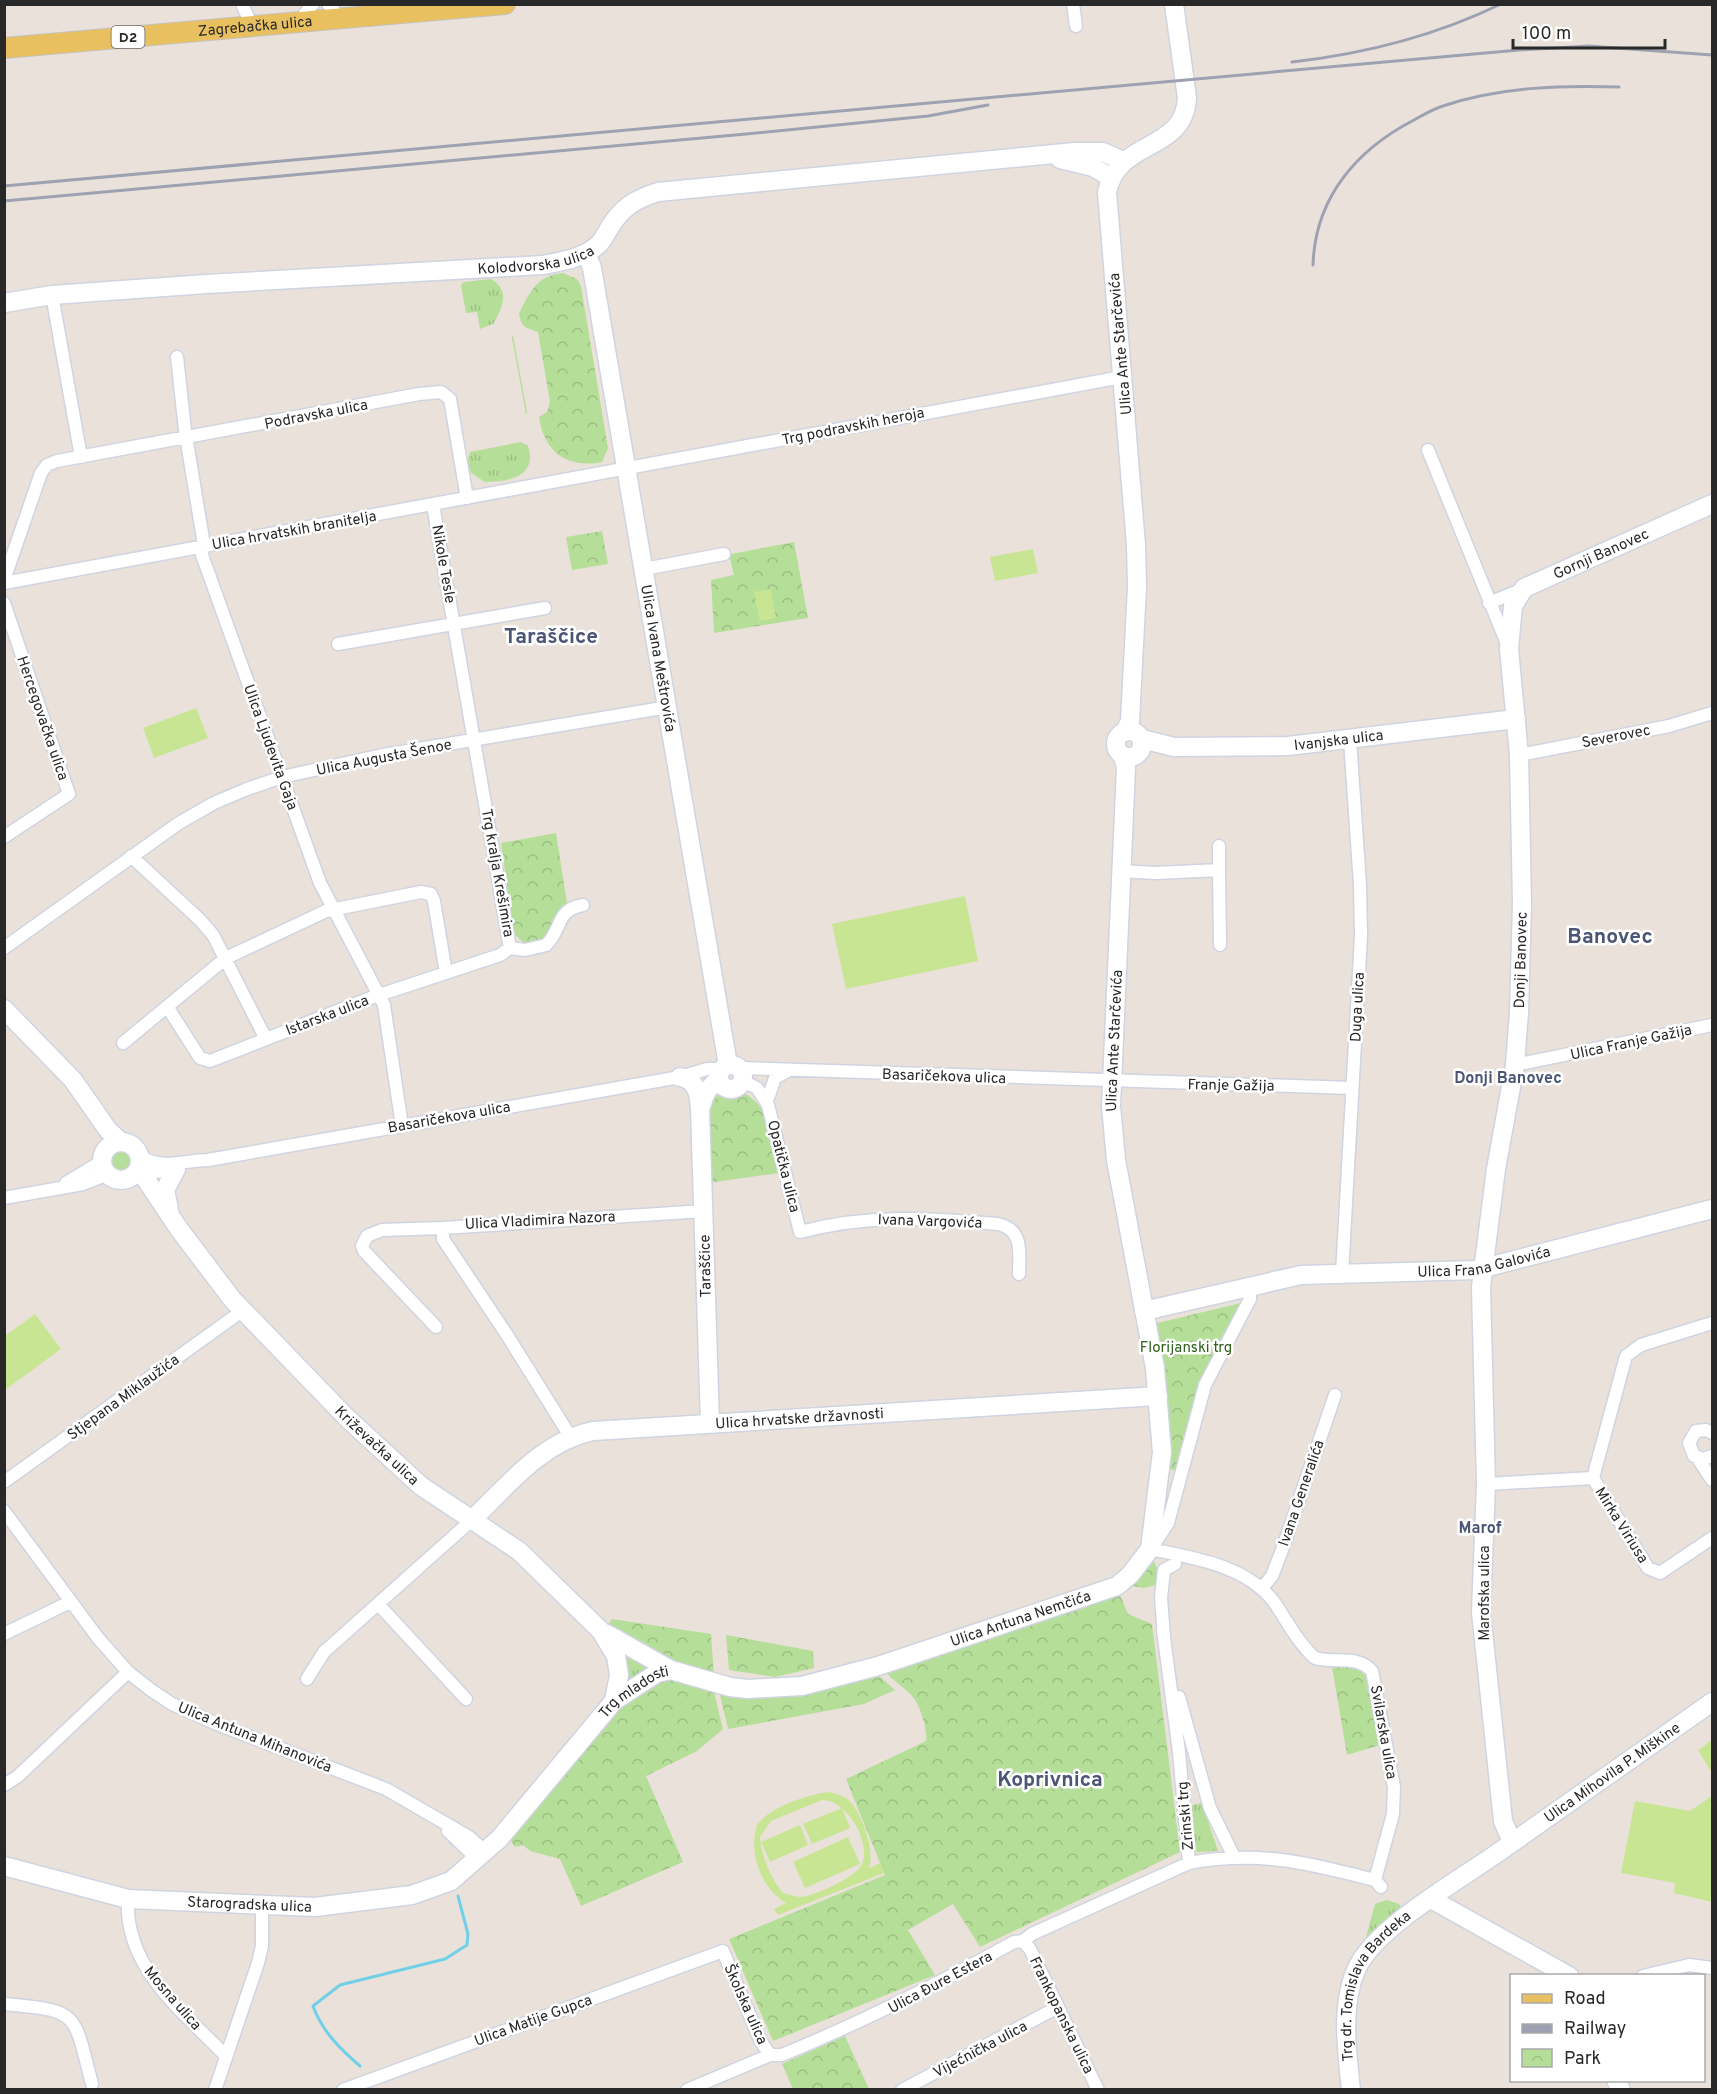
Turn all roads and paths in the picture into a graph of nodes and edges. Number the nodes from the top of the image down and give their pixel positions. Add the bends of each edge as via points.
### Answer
1 (242, 4) edge
2 (313, 4) edge
3 (505, 4) edge
4 (1073, 4) edge
5 (1174, 4) edge
6 (334, 11) edge
7 (298, 21) junction
8 (252, 26) junction
9 (1076, 26) dead end
10 (4, 48) edge
11 (1040, 157) junction
12 (1123, 161) junction
13 (1112, 178) junction
14 (586, 253) junction
15 (52, 295) junction
16 (4, 303) edge
17 (177, 357) dead end
18 (1122, 376) junction
19 (186, 438) junction
20 (1428, 450) dead end
21 (81, 457) junction
22 (626, 468) junction
23 (583, 476) joint
24 (467, 498) junction
25 (1713, 504) edge
26 (433, 505) junction
27 (202, 547) junction
28 (724, 554) dead end
29 (644, 569) junction
30 (4, 582) edge
31 (1524, 588) junction
32 (4, 603) edge
33 (1489, 603) junction
34 (545, 608) dead end
35 (454, 624) junction
36 (338, 644) dead end
37 (1509, 649) junction
38 (668, 707) junction
39 (1713, 713) edge
40 (1516, 719) junction
41 (1350, 740) junction
42 (474, 741) junction
43 (1135, 744) junction
44 (1519, 754) junction
45 (282, 777) junction
46 (4, 837) edge
47 (1219, 846) dead end
48 (131, 856) junction
49 (1219, 870) junction
50 (1120, 871) junction
51 (583, 905) dead end
52 (334, 909) junction
53 (1220, 945) dead end
54 (4, 948) edge
55 (510, 948) junction
56 (226, 958) junction
57 (446, 973) junction
58 (379, 995) junction
59 (168, 1008) junction
60 (4, 1009) edge
61 (1713, 1025) edge
62 (266, 1039) junction
63 (123, 1043) dead end
64 (1515, 1065) junction
65 (783, 1070) junction
66 (685, 1075) junction
67 (732, 1077) junction
68 (1111, 1081) junction
69 (1352, 1088) junction
70 (767, 1101) junction
71 (700, 1109) junction
72 (402, 1126) junction
73 (108, 1157) junction
74 (208, 1160) junction
75 (135, 1168) junction
76 (175, 1171) junction
77 (4, 1198) edge
78 (1713, 1209) edge
79 (704, 1211) junction
80 (175, 1221) junction
81 (443, 1228) junction
82 (800, 1232) joint
83 (1482, 1269) junction
84 (1019, 1274) dead end
85 (1342, 1274) junction
86 (1250, 1287) junction
87 (242, 1311) junction
88 (1144, 1311) junction
89 (1713, 1323) edge
90 (435, 1327) dead end
91 (1335, 1395) dead end
92 (1158, 1396) junction
93 (710, 1423) junction
94 (1713, 1433) edge
95 (570, 1436) junction
96 (1713, 1456) edge
97 (1697, 1457) junction
98 (1181, 1471) junction
99 (1160, 1473) junction
100 (1593, 1478) junction
101 (1713, 1480) edge
102 (4, 1482) edge
103 (1486, 1484) junction
104 (4, 1511) edge
105 (472, 1518) junction
106 (1713, 1538) edge
107 (1150, 1549) junction
108 (1175, 1564) dead end
109 (1262, 1588) junction
110 (70, 1602) junction
111 (378, 1604) junction
112 (1162, 1630) junction
113 (602, 1631) junction
114 (4, 1634) edge
115 (878, 1666) joint
116 (671, 1670) junction
117 (128, 1672) junction
118 (307, 1679) dead end
119 (466, 1699) dead end
120 (614, 1701) junction
121 (1713, 1702) edge
122 (4, 1785) edge
123 (439, 1821) junction
124 (448, 1831) junction
125 (1512, 1842) junction
126 (482, 1854) junction
127 (1234, 1857) junction
128 (1189, 1863) junction
129 (4, 1866) edge
130 (462, 1871) junction
131 (128, 1899) junction
132 (1431, 1899) junction
133 (262, 1906) junction
134 (1023, 1941) junction
135 (723, 1951) joint
136 (1713, 1968) edge
137 (1565, 1974) edge
138 (1651, 1974) edge
139 (4, 2004) edge
140 (1058, 2007) junction
141 (225, 2055) junction
142 (770, 2055) junction
143 (92, 2084) dead end
144 (1096, 2089) edge
145 (215, 2090) edge
146 (343, 2090) edge
147 (687, 2090) edge
148 (902, 2090) edge
149 (1351, 2090) edge

1 - 8 street
2 - 7 street
3 - 6 main road, Zagrebačka ulica / D2
4 - 9 street
5 - 12 main road, Ulica Ante Starčevića via 1187,98 1184,114 1165,138
6 - 7 main road, Zagrebačka ulica / D2
7 - 8 main road, Zagrebačka ulica / D2
8 - 10 main road, Zagrebačka ulica / D2
11 - 12 main road, Kolodvorska ulica via 1098,151
11 - 13 main road, Kolodvorska ulica via 1093,167
11 - 14 main road, Kolodvorska ulica via 658,192 624,208 600,242
12 - 13 main road, Ulica Ante Starčevića
13 - 18 main road, Ulica Ante Starčevića via 1107,205
14 - 15 main road, Kolodvorska ulica via 543,265
14 - 22 main road, Ulica Ivana Meštrovića via 592,268
15 - 16 main road, Kolodvorska ulica
15 - 21 street
17 - 19 street, Ulica Ljudevita Gaja
18 - 22 street, Trg podravskih heroja
18 - 43 main road, Ulica Ante Starčevića via 1136,566
19 - 21 street, Podravska ulica
19 - 24 street, Podravska ulica via 441,392 452,404
19 - 27 street, Ulica Ljudevita Gaja
20 - 33 street, Donji Banovec
21 - 30 street, Podravska ulica via 47,465 41,473
22 - 23 street, Trg podravskih heroja
22 - 29 main road, Ulica Ivana Meštrovića
23 - 24 street, Ulica hrvatskih branitelja
24 - 26 street, Ulica hrvatskih branitelja
25 - 31 main road, Gornji Banovec
26 - 27 street, Ulica hrvatskih branitelja
26 - 35 street, Nikole Tesle
27 - 30 street, Ulica hrvatskih branitelja
27 - 45 street, Ulica Ljudevita Gaja
28 - 29 street
29 - 38 main road, Ulica Ivana Meštrovića
31 - 33 street, Gornji Banovec
31 - 37 main road, Donji Banovec via 1513,606
32 - 46 street, Hercegovačka ulica via 69,794
33 - 37 street, Donji Banovec
34 - 35 street, Nikole Tesle
35 - 36 street, Nikole Tesle
35 - 42 street, Nikole Tesle
37 - 40 main road, Donji Banovec
38 - 42 street, Ulica Augusta Šenoe
38 - 67 main road, Ulica Ivana Meštrovića
39 - 44 street, Severovec via 1669,726
40 - 41 main road, Ivanjska ulica
40 - 44 main road, Donji Banovec
41 - 43 main road, Ivanjska ulica via 1288,746
41 - 69 street, Duga ulica via 1361,936
42 - 45 street, Ulica Augusta Šenoe via 383,755
42 - 55 street, Trg kralja Krešimira
43 - 50 main road, Ulica Ante Starčevića
44 - 64 main road, Donji Banovec via 1521,964
45 - 48 street, Ulica Augusta Šenoe via 214,802
45 - 52 street, Ulica Ljudevita Gaja via 320,883
47 - 49 street
48 - 54 street, Ulica Augusta Šenoe
48 - 56 street via 200,920
49 - 50 street
49 - 53 street
50 - 68 main road, Ulica Ante Starčevića
51 - 55 street, Trg kralja Krešimira via 566,911 546,945 525,950
52 - 56 street
52 - 57 street via 411,893 431,894
52 - 58 street, Ulica Ljudevita Gaja
55 - 57 street, Istarska ulica via 500,956
56 - 59 street
56 - 62 street
57 - 58 street, Istarska ulica
58 - 62 street, Istarska ulica
58 - 72 street, Ulica Ljudevita Gaja via 386,1015
59 - 62 street, Istarska ulica via 205,1061
59 - 63 street
60 - 73 main road via 73,1080 108,1130
61 - 64 street, Ulica Franje Gažija
64 - 83 main road, Donji Banovec
65 - 67 street, Basaričekova ulica
65 - 68 street, Basaričekova ulica
65 - 70 street via 775,1078
66 - 67 street, Basaričekova ulica
66 - 71 main road via 697,1089
66 - 72 street, Basaričekova ulica
67 - 70 street, Opatička ulica
67 - 71 main road via 706,1092
68 - 69 street, Franje Gažija
68 - 88 main road, Ulica Ante Starčevića via 1116,1160
69 - 85 street, Duga ulica
70 - 82 street, Opatička ulica
71 - 79 main road, Taraščice
72 - 74 street, Basaričekova ulica
73 - 75 main road via 116,1180
73 - 75 main road, Križevačka ulica via 132,1145
73 - 77 street via 83,1184
74 - 75 street, Basaričekova ulica via 161,1164 145,1159
74 - 76 street, Basaričekova ulica
75 - 76 street, Basaričekova ulica
75 - 80 main road, Križevačka ulica via 139,1187
76 - 80 main road via 165,1190
78 - 83 main road, Ulica Frana Galovića
79 - 81 street, Ulica Vladimira Nazora
79 - 93 main road, Taraščice
80 - 87 main road, Križevačka ulica
81 - 90 street via 382,1230 367,1236 362,1246
81 - 95 street, Ulica Vladimira Nazora via 443,1239
82 - 84 street, Ivana Vargovića via 886,1218 998,1224 1018,1236
83 - 85 main road, Ulica Frana Galovića
83 - 103 main road, Marofska ulica
85 - 86 main road, Ulica Frana Galovića via 1301,1275
86 - 88 main road
86 - 98 street via 1250,1299 1205,1385
87 - 102 street, Stjepana Miklaužića
87 - 105 main road, Križevačka ulica via 394,1463 421,1486
88 - 92 main road
89 - 100 street via 1641,1345 1626,1356
91 - 109 street, Ivana Generalića via 1282,1550 1272,1576
92 - 93 main road, Ulica hrvatske državnosti
92 - 99 main road
93 - 95 main road, Ulica hrvatske državnosti
94 - 97 street via 1701,1429 1690,1438 1689,1448
95 - 105 main road, Ulica hrvatske državnosti via 530,1465
96 - 97 street
97 - 101 street
98 - 99 street via 1176,1475
98 - 107 street via 1168,1523
99 - 107 main road
100 - 103 street
100 - 106 street, Mirka Viriusa via 1654,1573 1660,1573
103 - 125 main road, Marofska ulica via 1481,1612 1503,1821
104 - 110 street, Ulica Antuna Mihanovića
105 - 111 street
105 - 113 main road, Križevačka ulica via 519,1551
107 - 109 street, Svilarska ulica via 1215,1565
107 - 115 main road, Ulica Antuna Nemčića via 1114,1588
108 - 112 street, Zrinski trg via 1164,1570
109 - 127 street, Svilarska ulica via 1315,1658 1359,1661 1372,1671 1394,1787 1393,1814 1378,1883 1282,1859
110 - 114 street
110 - 117 street, Ulica Antuna Mihanovića
111 - 118 street via 324,1652
111 - 119 street
112 - 127 street, Zrinski trg via 1190,1745 1210,1808
112 - 128 street, Zrinski trg
113 - 116 main road, Križevačka ulica
113 - 120 main road, Križevačka ulica via 616,1656 619,1675
115 - 116 main road, Trg mladosti via 777,1689 730,1687
116 - 120 main road, Trg mladosti via 646,1679
117 - 122 street
117 - 123 street, Ulica Antuna Mihanovića via 172,1704 386,1789
120 - 126 main road, Trg mladosti via 499,1839
121 - 125 main road, Ulica Mihovila P. Miškine
123 - 124 street, Ulica Antuna Mihanovića
123 - 126 street, Ulica Antuna Mihanovića via 475,1841
124 - 126 street, Ulica Antuna Mihanovića via 471,1853
124 - 130 street, Ulica Antuna Mihanovića via 462,1855
125 - 132 main road, Ulica Mihovila P. Miškine
126 - 130 main road, Starogradska ulica
127 - 128 street, Zrinski trg
128 - 134 street, Ulica Đure Estera
129 - 131 main road, Starogradska ulica
130 - 133 main road, Starogradska ulica via 438,1887 372,1902 325,1907
131 - 133 main road, Starogradska ulica
131 - 141 street, Mosna ulica via 129,1929 139,1958 149,1974
132 - 137 main road
132 - 149 main road, Trg dr. Tomislava Bardeka via 1374,1944 1356,1970 1347,2012
133 - 141 street via 258,1963
134 - 140 street, Frankopanska ulica
134 - 142 street, Ulica Đure Estera via 1014,1942 849,2028 782,2055
135 - 142 street, Školska ulica
135 - 146 street, Ulica Matije Gupca
136 - 138 street via 1689,1965
139 - 143 street via 55,2009 67,2014 78,2033
140 - 144 street, Frankopanska ulica
140 - 148 street, Vijećnička ulica
141 - 145 street
142 - 147 street, Ulica Đure Estera

